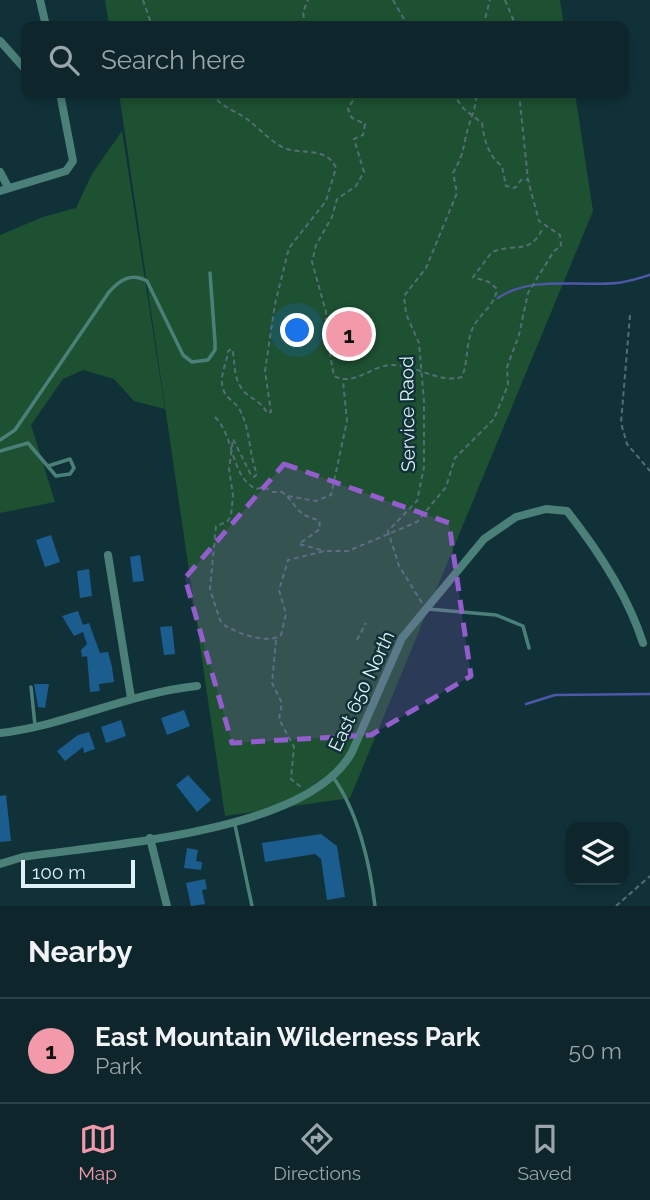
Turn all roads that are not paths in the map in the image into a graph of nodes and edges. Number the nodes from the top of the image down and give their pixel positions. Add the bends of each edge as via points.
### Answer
1 (40, 0) edge
2 (45, 21) edge
3 (0, 41) edge
4 (21, 64) edge
5 (61, 98) edge
6 (0, 172) edge
7 (4, 189) edge
8 (210, 273) dead end
9 (0, 440) edge
10 (0, 451) edge
11 (48, 466) junction
12 (108, 555) dead end
13 (426, 609) junction
14 (643, 643) dead end
15 (529, 648) dead end
16 (31, 687) dead end
17 (197, 687) dead end
18 (131, 698) junction
19 (35, 727) junction
20 (0, 733) edge
21 (333, 777) junction
22 (235, 825) junction
23 (150, 838) junction
24 (0, 864) edge
25 (167, 906) edge
26 (252, 906) edge
27 (375, 906) edge

1 - 2 street
3 - 4 street
5 - 7 street via 73,160 66,170
6 - 7 street
8 - 9 lane via 215,350 208,360 192,362 183,355 147,281 124,279 109,292 15,430
10 - 11 lane via 28,443
11 - 11 lane via 61,477 74,468 69,459
12 - 18 street
13 - 14 street, East 650 North via 484,540 516,517 546,509 567,511 588,538
13 - 15 lane via 496,615 523,626
13 - 21 street, East 650 North via 402,638 352,752
16 - 19 lane
17 - 18 street
18 - 19 street
19 - 20 street
21 - 22 street, East 650 North via 273,812
21 - 27 lane via 359,837
22 - 23 street, East 650 North
22 - 26 lane
23 - 24 street, East 650 North
23 - 25 street

